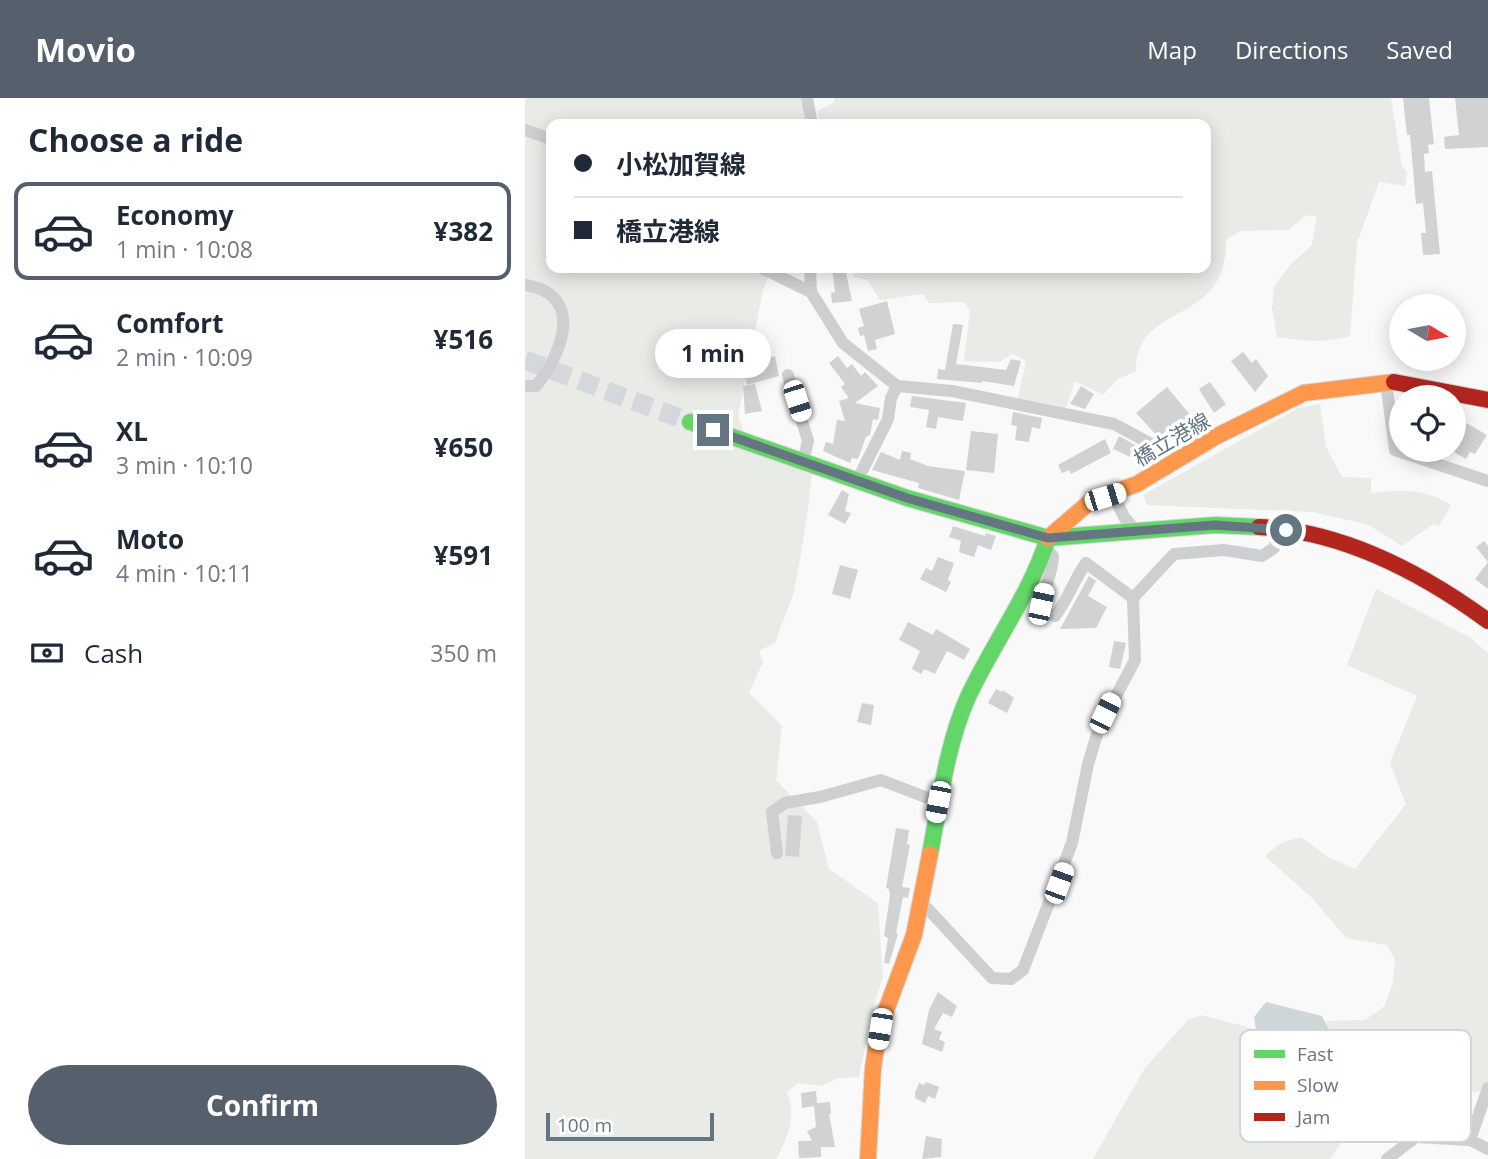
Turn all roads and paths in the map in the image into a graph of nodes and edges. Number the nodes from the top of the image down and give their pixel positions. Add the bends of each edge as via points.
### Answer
1 (807, 98) edge
2 (811, 119) edge
3 (525, 130) edge
4 (546, 137) edge
5 (772, 273) edge
6 (810, 273) edge
7 (525, 285) edge
8 (811, 292) junction
9 (788, 376) dead end
10 (1387, 382) junction
11 (525, 386) edge
12 (897, 386) junction
13 (1484, 402) edge
14 (690, 422) tunnel mouth
15 (1179, 458) junction
16 (803, 462) junction
17 (857, 481) junction
18 (1488, 481) edge
19 (1120, 492) junction
20 (1281, 528) junction
21 (1136, 531) junction
22 (1046, 543) junction
23 (1133, 598) junction
24 (1488, 621) edge
25 (938, 802) junction
26 (777, 853) dead end
27 (921, 906) junction
28 (1488, 1088) edge
29 (1471, 1137) edge
30 (1471, 1140) edge
31 (1409, 1142) edge
32 (1488, 1149) edge
33 (868, 1159) edge
34 (1387, 1159) edge

1 - 2 street
3 - 4 street
5 - 8 street
6 - 8 street
7 - 11 street via 553,294 563,324 558,349 544,376 536,386
8 - 12 street via 843,343
9 - 16 street via 808,441
10 - 13 main road, 橋立港線
10 - 15 main road, 橋立港線 via 1304,393
10 - 18 street via 1395,450
12 - 15 street via 952,391 1114,424
12 - 17 street via 888,419
14 - 16 main road
15 - 19 main road, 橋立港線
16 - 17 main road
17 - 22 main road
19 - 21 street via 1116,500
19 - 22 main road, 橋立港線 via 1091,501
20 - 21 main road via 1215,525
20 - 23 street via 1274,548 1262,556 1224,550 1168,556
20 - 24 main road via 1390,560 1440,586
21 - 22 main road
22 - 23 street via 1053,556 1041,604 1046,614 1055,616 1063,607 1086,563
22 - 25 main road via 1040,564 968,698
23 - 27 street via 1135,660 1099,728 1072,843 1023,970 1011,979 992,978
25 - 26 street via 881,780 785,803 772,812
25 - 27 main road
27 - 33 main road via 880,1029
28 - 29 street
30 - 32 street
31 - 34 street

